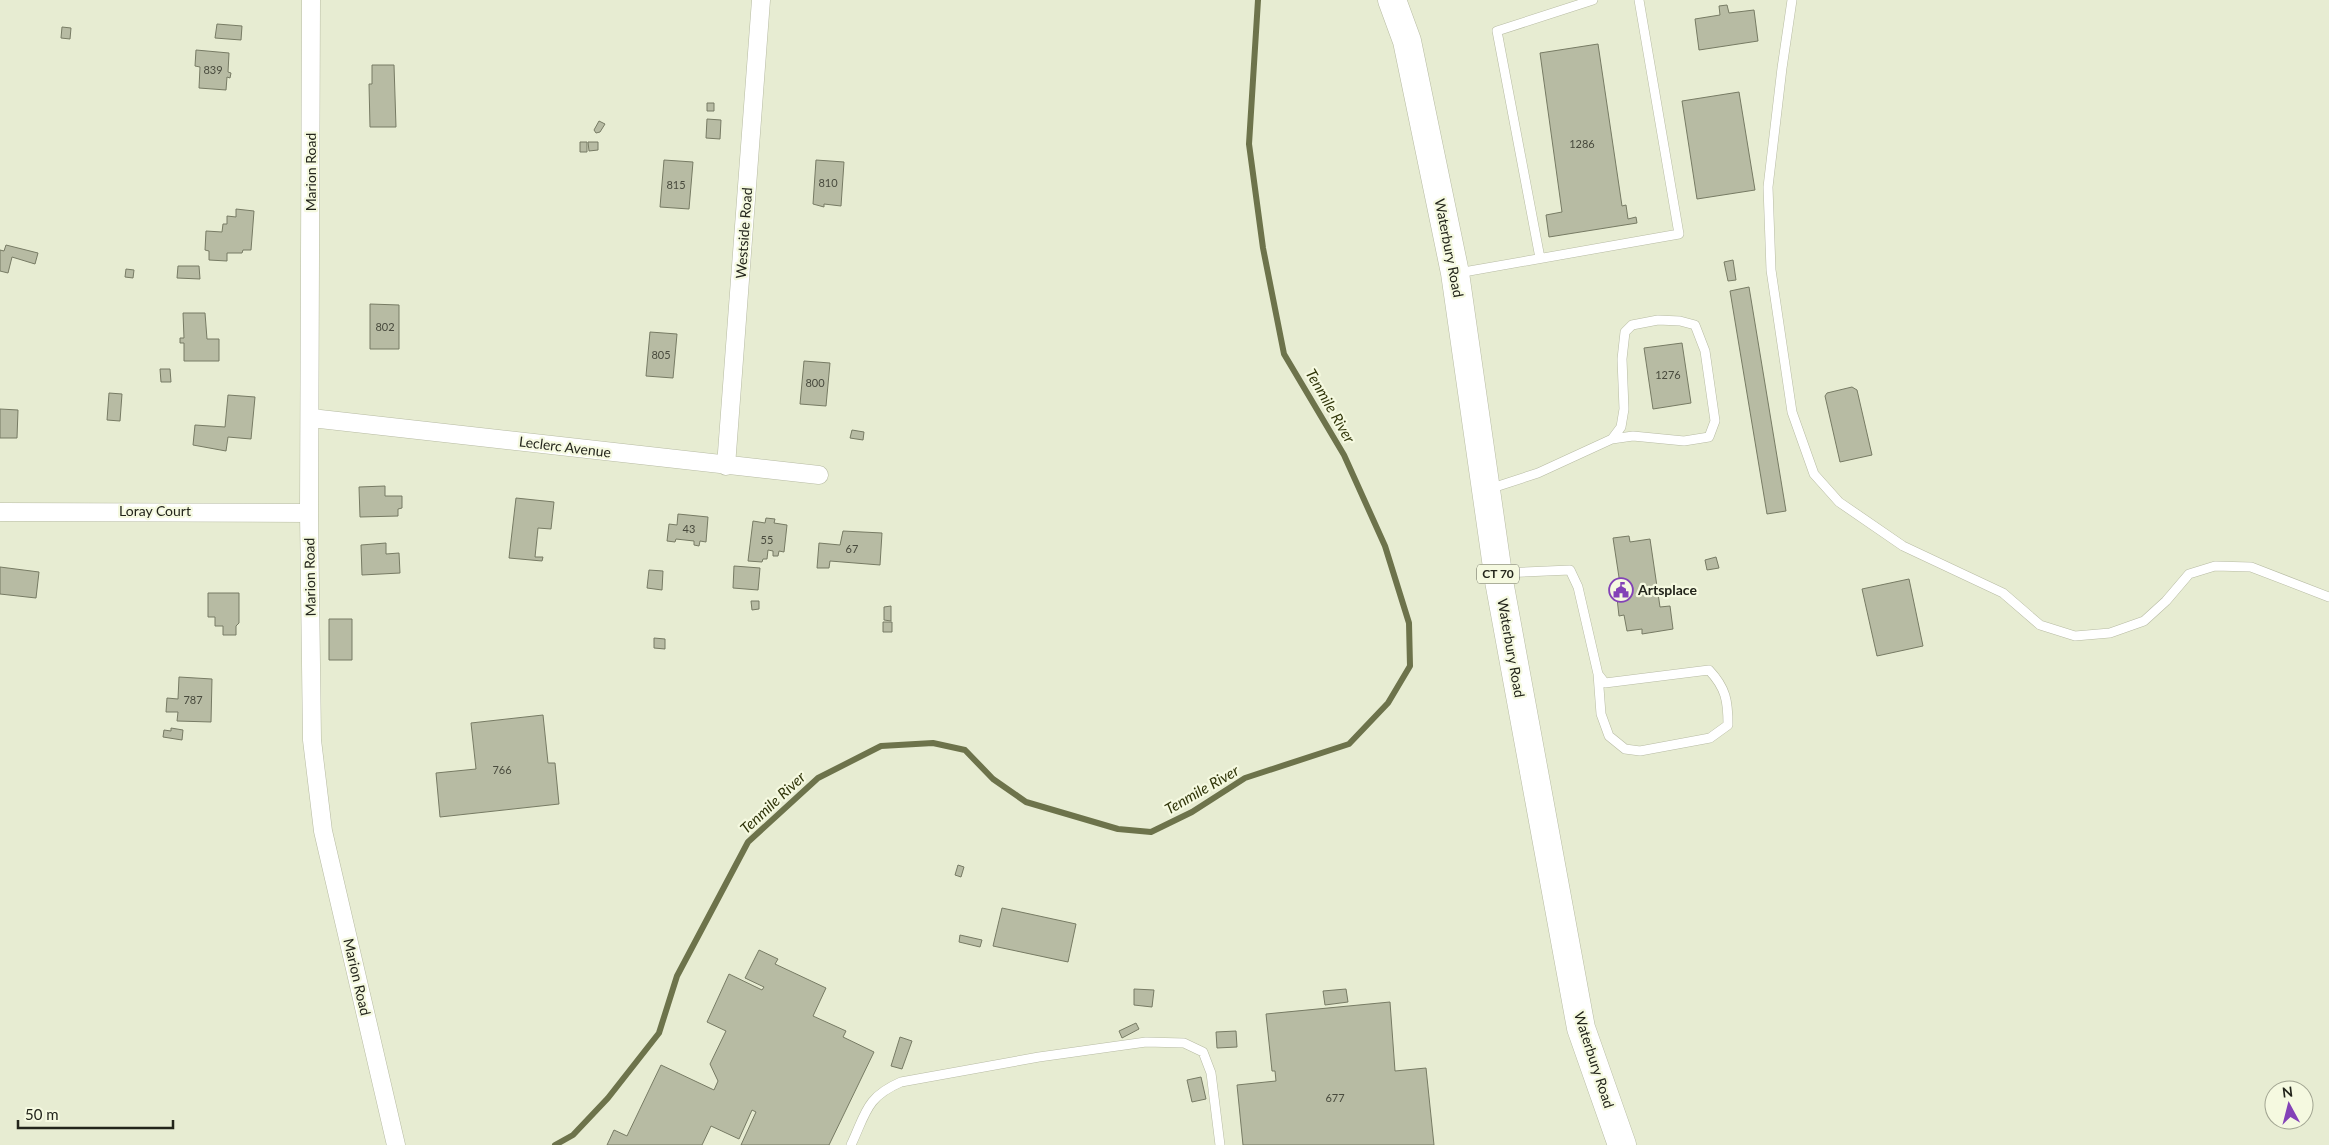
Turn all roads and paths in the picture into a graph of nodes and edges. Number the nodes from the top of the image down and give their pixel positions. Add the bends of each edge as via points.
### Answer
1 (310, 0) edge
2 (762, 0) edge
3 (1392, 0) edge
4 (1593, 0) edge
5 (1640, 0) edge
6 (1792, 0) edge
7 (1540, 258) junction
8 (1455, 273) junction
9 (311, 418) junction
10 (1612, 439) junction
11 (726, 466) junction
12 (819, 475) dead end
13 (1486, 490) junction
14 (0, 512) edge
15 (309, 512) junction
16 (1498, 573) junction
17 (2329, 597) edge
18 (1598, 674) junction
19 (396, 1145) edge
20 (851, 1145) edge
21 (1220, 1145) edge
22 (1622, 1145) edge

1 - 9 street, Marion Road
2 - 11 street, Westside Road
3 - 8 main road, Waterbury Road / CT 70 via 1407,41
4 - 7 lane via 1497,31
5 - 7 lane via 1679,234
6 - 17 lane via 1768,186 1771,270 1792,412 1814,474 1839,502 1903,546 2003,593 2040,625 2075,636 2110,633 2144,621 2189,574 2215,566 2251,567
7 - 8 lane
8 - 13 main road, Waterbury Road / CT 70
9 - 11 street, Leclerc Avenue
9 - 15 street, Marion Road
10 - 10 lane via 1621,427 1624,410 1622,359 1625,332 1632,325 1658,320 1680,321 1694,326 1706,351 1715,420 1709,437 1684,441 1633,436
10 - 13 lane via 1538,473
11 - 12 street, Leclerc Avenue
13 - 16 main road, Waterbury Road / CT 70
14 - 15 street, Loray Court
15 - 19 street, Marion Road via 312,740 323,831
16 - 18 lane via 1570,570 1578,586
16 - 22 main road, Waterbury Road / CT 70 via 1581,1028
18 - 18 lane via 1605,682 1709,670 1718,680 1728,702 1728,725 1710,738 1640,751 1626,749 1609,736 1601,714
20 - 21 lane via 869,1104 886,1089 901,1082 1146,1042 1184,1043 1202,1052 1211,1073

